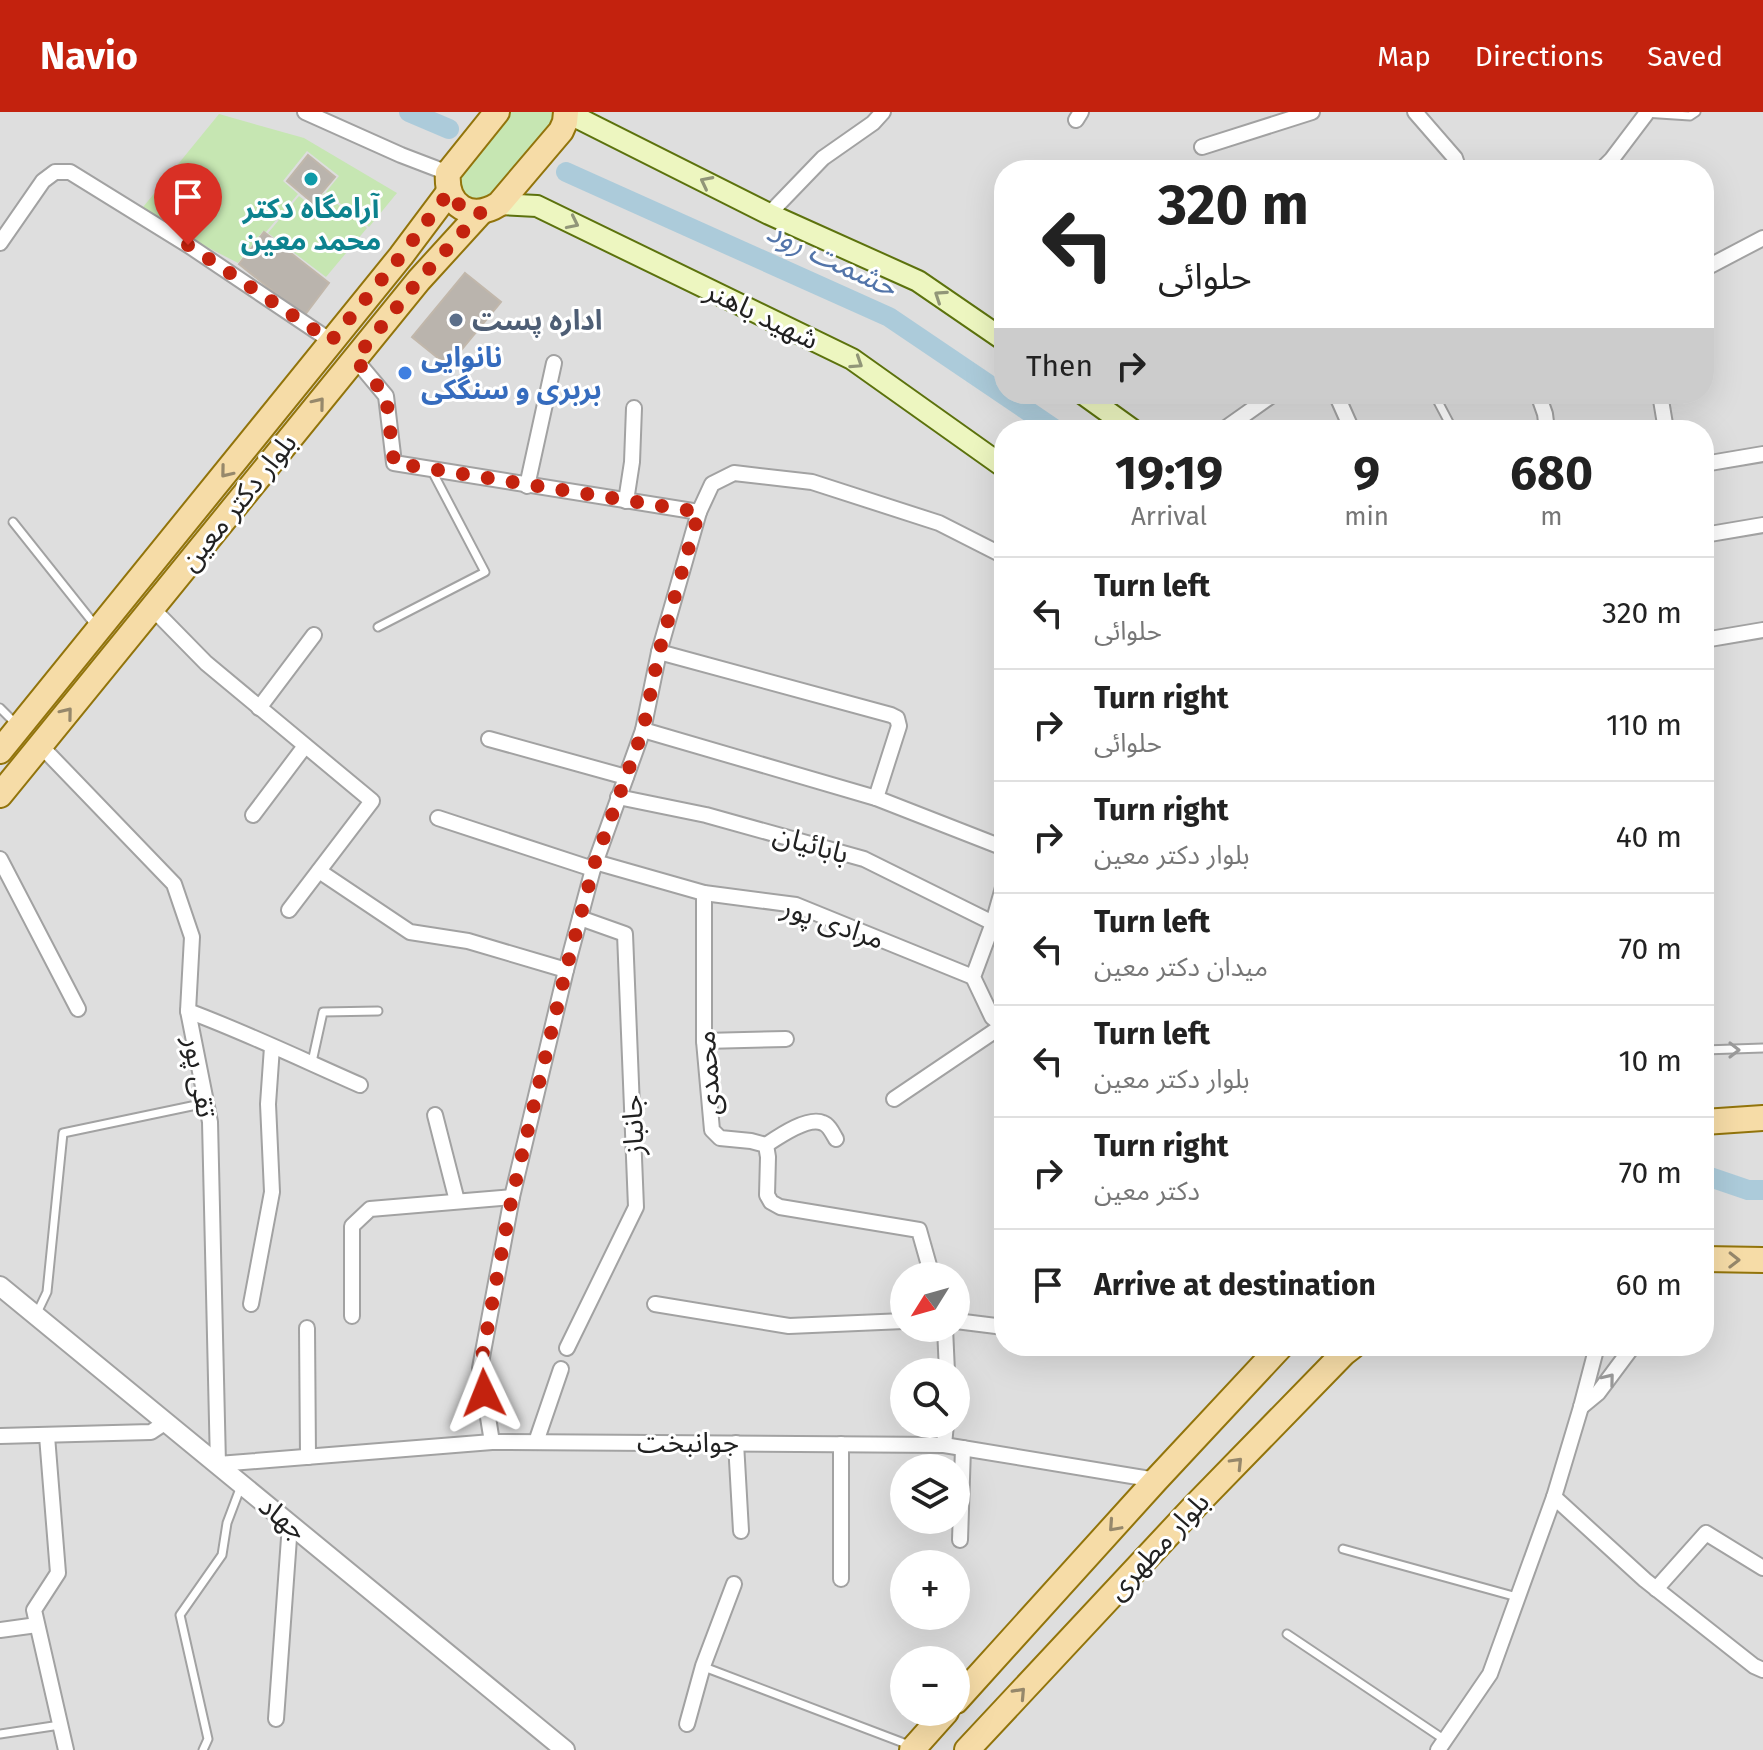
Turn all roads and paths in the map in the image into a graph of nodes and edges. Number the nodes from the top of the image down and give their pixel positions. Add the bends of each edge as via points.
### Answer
1 (305, 112) edge
2 (497, 112) edge
3 (566, 112) edge
4 (883, 112) edge
5 (1312, 112) edge
6 (1415, 112) edge
7 (1696, 112) edge
8 (1644, 113) edge
9 (1202, 147) dead end
10 (1456, 160) edge
11 (1611, 160) edge
12 (448, 182) junction
13 (490, 208) junction
14 (769, 214) junction
15 (1763, 238) edge
16 (0, 243) edge
17 (1714, 264) edge
18 (994, 333) edge
19 (331, 341) junction
20 (355, 359) junction
21 (554, 363) dead end
22 (1101, 404) edge
23 (1260, 404) edge
24 (634, 408) dead end
25 (1121, 420) edge
26 (1237, 420) edge
27 (1763, 454) edge
28 (994, 460) edge
29 (1714, 462) edge
30 (431, 469) junction
31 (527, 486) junction
32 (626, 501) junction
33 (699, 512) junction
34 (13, 522) dead end
35 (1763, 525) edge
36 (1714, 533) edge
37 (994, 551) edge
38 (152, 608) junction
39 (378, 627) dead end
40 (99, 630) junction
41 (1763, 630) edge
42 (314, 635) dead end
43 (1714, 638) edge
44 (659, 652) junction
45 (0, 708) edge
46 (259, 708) junction
47 (19, 728) junction
48 (643, 730) junction
49 (489, 739) dead end
50 (41, 746) junction
51 (305, 746) junction
52 (0, 751) edge
53 (626, 777) junction
54 (0, 795) edge
55 (618, 797) junction
56 (876, 798) junction
57 (253, 815) dead end
58 (438, 818) dead end
59 (994, 844) edge
60 (0, 859) edge
61 (594, 865) junction
62 (319, 871) junction
63 (704, 893) junction
64 (289, 910) dead end
65 (580, 918) junction
66 (994, 919) edge
67 (993, 923) junction
68 (566, 970) junction
69 (973, 977) junction
70 (78, 1009) dead end
71 (188, 1011) junction
72 (378, 1011) dead end
73 (994, 1019) edge
74 (994, 1032) edge
75 (786, 1039) dead end
76 (704, 1041) junction
77 (272, 1047) junction
78 (1763, 1048) edge
79 (1714, 1050) edge
80 (312, 1064) junction
81 (360, 1085) dead end
82 (894, 1099) dead end
83 (206, 1103) junction
84 (435, 1115) dead end
85 (1763, 1118) edge
86 (1714, 1121) edge
87 (836, 1139) dead end
88 (766, 1145) junction
89 (512, 1197) junction
90 (457, 1201) junction
91 (1714, 1259) edge
92 (1763, 1260) edge
93 (928, 1262) edge
94 (0, 1286) edge
95 (251, 1304) dead end
96 (655, 1304) dead end
97 (36, 1315) junction
98 (352, 1316) dead end
99 (890, 1322) edge
100 (970, 1323) edge
101 (994, 1326) edge
102 (307, 1328) dead end
103 (567, 1348) dead end
104 (1272, 1356) edge
105 (1341, 1356) edge
106 (1594, 1356) edge
107 (1626, 1356) edge
108 (561, 1369) dead end
109 (1581, 1407) junction
110 (166, 1422) junction
111 (0, 1436) edge
112 (47, 1436) junction
113 (945, 1438) edge
114 (492, 1442) junction
115 (536, 1442) junction
116 (736, 1443) junction
117 (841, 1444) junction
118 (944, 1445) junction
119 (963, 1448) junction
120 (308, 1457) junction
121 (218, 1464) junction
122 (1156, 1480) junction
123 (241, 1484) junction
124 (1554, 1497) junction
125 (290, 1524) junction
126 (741, 1531) dead end
127 (960, 1540) dead end
128 (1343, 1549) dead end
129 (1763, 1568) edge
130 (841, 1579) dead end
131 (734, 1584) dead end
132 (1656, 1589) junction
133 (1517, 1597) junction
134 (37, 1625) junction
135 (0, 1630) edge
136 (1287, 1634) dead end
137 (703, 1666) junction
138 (1763, 1670) edge
139 (970, 1686) edge
140 (276, 1719) dead end
141 (687, 1724) dead end
142 (60, 1725) junction
143 (934, 1726) edge
144 (0, 1734) edge
145 (1442, 1745) edge
146 (914, 1749) edge
147 (66, 1750) edge
148 (203, 1750) edge
149 (565, 1750) edge
150 (967, 1750) edge

1 - 12 street
2 - 12 main road, بلوار دکتر معین
3 - 13 main road, بلوار دکتر معین via 561,131
14 -> 3 main road
4 - 14 street via 823,158
5 - 9 street
6 - 10 street
7 - 8 lane
8 - 11 street
12 - 13 main road via 462,208
12 - 19 main road, بلوار دکتر معین via 401,256
13 - 20 main road, بلوار دکتر معین via 419,280
13 -> 28 main road, شهید باهنر via 537,206 852,359
18 -> 14 main road via 918,281
15 - 17 street
16 - 19 street via 43,181 55,172 70,172
19 -> 40 main road, بلوار دکتر معین
20 - 30 street via 386,396 394,463
38 -> 20 main road, بلوار دکتر معین
21 - 31 street
22 - 25 main road
23 - 26 street
24 - 32 street
27 - 29 street
30 - 31 street
30 - 39 lane via 485,572
31 - 32 street
32 - 33 street
33 - 37 street via 712,484 734,473 812,482 939,523
33 - 44 street
34 - 40 lane
35 - 36 street
38 - 46 street
50 -> 38 main road, بلوار دکتر معین
40 - 47 main road, بلوار دکتر معین
41 - 43 street
42 - 46 street
44 - 48 street
44 - 56 street via 897,718
45 - 47 lane
46 - 51 street
47 - 52 main road, بلوار دکتر معین
48 - 53 street
48 - 56 street
49 - 53 street
50 - 54 main road, بلوار دکتر معین
50 - 71 street, تقی پور via 174,884 192,937
51 - 57 street
51 - 62 street via 372,801
53 - 55 street
55 - 61 street
55 - 67 street, بابائیان via 706,815 864,859
56 - 59 street
58 - 61 street, مرادی پور
60 - 70 street
61 - 63 street, مرادی پور
61 - 65 street
62 - 64 street
62 - 68 street via 410,932 468,941
63 - 69 street, مرادی پور via 796,905
63 - 76 street, محمدی
65 - 68 street
65 - 103 street, جانباز via 625,934 636,1207
66 - 67 street
67 - 69 street
68 - 89 street
69 - 73 street
71 - 77 street
71 - 83 street, تقی پور
72 - 80 lane via 323,1012
74 - 82 street
75 - 76 street
76 - 88 street, محمدی via 712,1130 720,1138
77 - 80 street
77 - 95 street via 272,1192
79 -> 78 lane
80 - 81 street
83 - 97 lane via 63,1133 47,1292
83 - 121 street, تقی پور
84 - 90 street
85 - 86 main road
87 - 88 street via 819,1122 802,1125
88 - 93 street via 771,1202 919,1230
89 - 90 street
89 - 114 street via 480,1368
90 - 98 street via 370,1209 352,1226
91 -> 92 main road
94 - 97 street, جهاد
96 - 99 street via 789,1326
97 - 110 street, جهاد
100 - 101 street
102 - 120 street
104 - 122 main road, بلوار مطهری
150 -> 105 main road, بلوار مطهری
106 - 109 street
109 -> 107 street
108 - 115 street
109 - 124 street
110 - 112 street via 151,1432
110 - 121 street, جهاد
111 - 112 street
112 - 134 street via 58,1573 34,1610
113 - 118 street
114 - 115 street, جوانبخت
114 - 120 street, جوانبخت
115 - 116 street, جوانبخت
116 - 117 street, جوانبخت
116 - 126 street
117 - 118 street, جوانبخت
117 - 130 street
118 - 119 street, جوانبخت
119 - 122 street, جوانبخت
119 - 127 street
120 - 121 street, جوانبخت
121 - 123 street, جهاد
122 -> 139 main road, بلوار مطهری
123 - 125 street, جهاد
123 - 148 lane via 222,1555 180,1615 208,1739
124 - 132 street
124 - 133 street
125 - 140 street
125 - 149 street, جهاد
128 - 133 lane
129 - 132 street via 1706,1533
131 - 137 street
132 - 138 street
133 - 145 street via 1490,1674
134 - 135 street
134 - 142 street
136 - 145 lane
137 - 141 street
137 - 146 lane
142 - 144 lane
142 - 147 street
143 - 146 main road

